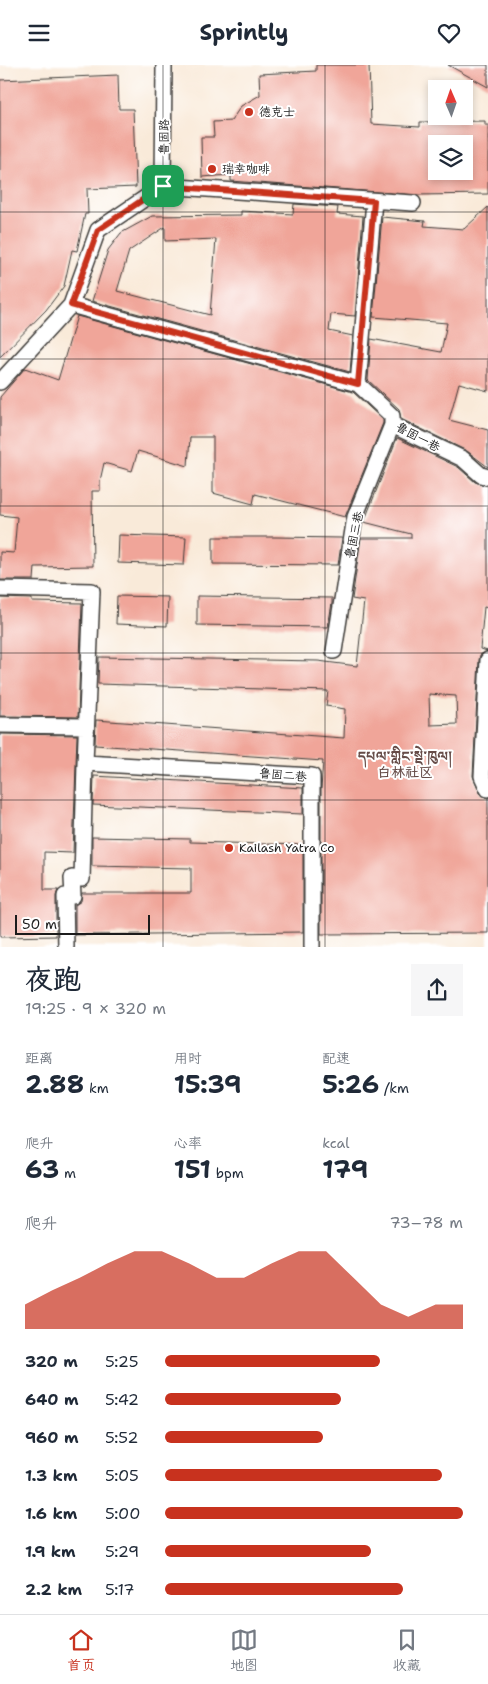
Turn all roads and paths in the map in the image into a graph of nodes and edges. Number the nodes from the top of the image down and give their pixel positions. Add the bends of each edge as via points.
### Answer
1 (164, 65) edge
2 (163, 186) junction
3 (374, 201) junction
4 (413, 203) dead end
5 (71, 305) junction
6 (0, 382) edge
7 (358, 384) junction
8 (392, 425) junction
9 (488, 477) edge
10 (0, 589) edge
11 (334, 651) dead end
12 (488, 660) edge
13 (0, 725) edge
14 (81, 726) junction
15 (85, 763) junction
16 (488, 789) edge
17 (66, 947) edge
18 (312, 947) edge

1 - 2 street, 鲁固路
2 - 3 street
2 - 5 street via 98,230
3 - 4 street
3 - 7 street
5 - 6 street
5 - 7 street, 鲁固一巷
7 - 8 street, 鲁固一巷 via 392,416
8 - 9 street, 鲁固一巷 via 463,459
8 - 11 street, 鲁固三巷 via 355,517
10 - 14 street via 92,591
12 - 16 street via 482,776
13 - 14 street
14 - 15 street
15 - 17 street via 82,879 72,878 73,896 64,896
15 - 18 street, 鲁固二巷 via 312,776

